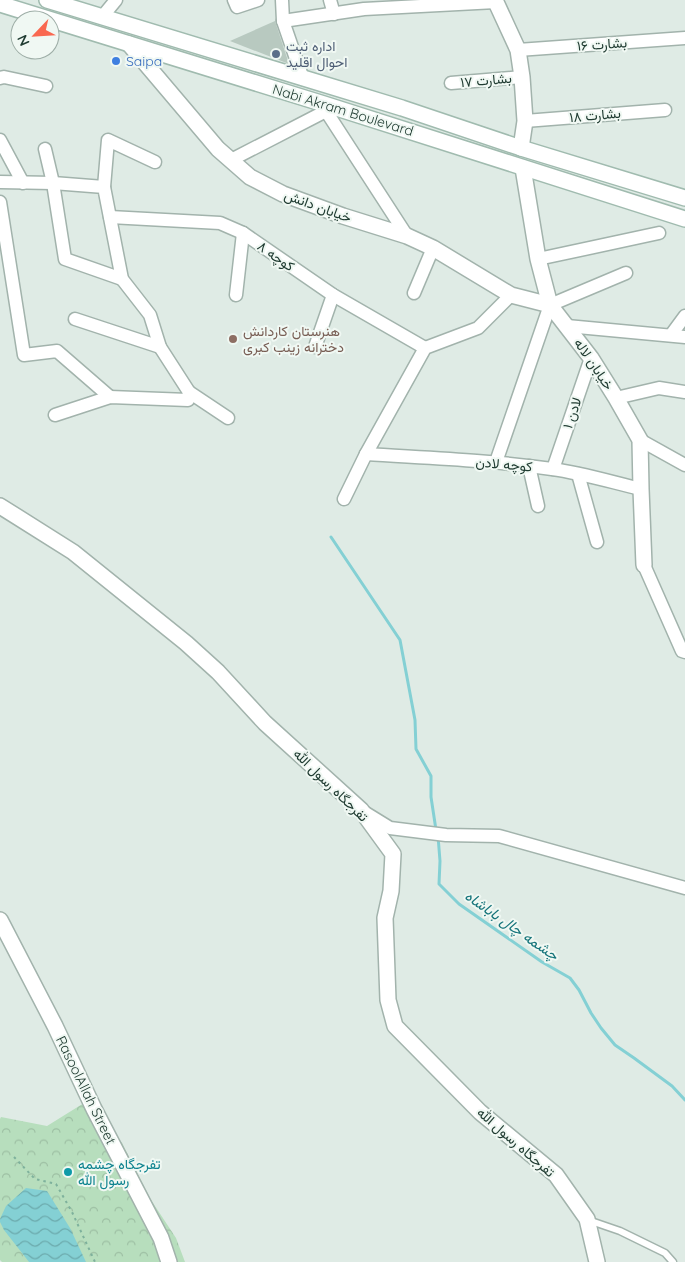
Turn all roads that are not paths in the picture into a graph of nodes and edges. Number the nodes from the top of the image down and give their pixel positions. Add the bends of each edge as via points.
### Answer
1 (47, 0) edge
2 (116, 0) edge
3 (234, 0) edge
4 (258, 0) edge
5 (282, 0) edge
6 (330, 0) edge
7 (495, 1) edge
8 (0, 4) edge
9 (334, 14) junction
10 (102, 17) junction
11 (283, 21) junction
12 (685, 38) edge
13 (129, 44) junction
14 (518, 50) junction
15 (522, 77) junction
16 (0, 78) edge
17 (303, 79) junction
18 (451, 83) dead end
19 (46, 86) dead end
20 (325, 107) junction
21 (402, 108) junction
22 (665, 110) dead end
23 (525, 121) junction
24 (396, 126) junction
25 (0, 140) edge
26 (522, 148) junction
27 (45, 149) dead end
28 (231, 160) junction
29 (155, 162) dead end
30 (523, 168) junction
31 (0, 182) edge
32 (53, 182) junction
33 (23, 183) junction
34 (104, 187) junction
35 (685, 198) edge
36 (0, 202) edge
37 (110, 217) junction
38 (685, 219) edge
39 (242, 233) junction
40 (659, 233) dead end
41 (407, 236) junction
42 (433, 248) junction
43 (538, 260) junction
44 (626, 273) dead end
45 (122, 280) junction
46 (414, 293) dead end
47 (236, 295) dead end
48 (333, 295) junction
49 (511, 295) junction
50 (550, 305) junction
51 (685, 316) edge
52 (75, 319) dead end
53 (567, 326) junction
54 (671, 336) junction
55 (685, 337) edge
56 (160, 347) junction
57 (315, 347) dead end
58 (425, 348) junction
59 (591, 358) junction
60 (189, 392) junction
61 (685, 392) edge
62 (110, 397) junction
63 (616, 398) junction
64 (55, 415) dead end
65 (228, 418) dead end
66 (640, 440) junction
67 (366, 454) junction
68 (496, 462) junction
69 (685, 465) edge
70 (529, 466) junction
71 (553, 469) junction
72 (578, 474) junction
73 (641, 489) junction
74 (344, 499) dead end
75 (0, 506) edge
76 (538, 506) dead end
77 (597, 542) dead end
78 (644, 565) joint
79 (685, 652) edge
80 (361, 810) junction
81 (685, 888) edge
82 (0, 920) edge
83 (587, 1219) junction
84 (169, 1262) edge
85 (597, 1262) edge
86 (673, 1262) edge

1 - 10 street, Nabi Akram Boulevard
2 - 10 street
3 - 4 street via 237,6
5 - 11 street
6 - 9 street
7 - 9 street
7 - 14 street
8 - 13 street, Nabi Akram Boulevard
9 - 11 street
10 - 17 street, Nabi Akram Boulevard
11 - 17 street
12 - 14 street, بشارت ۱۶
13 - 20 street, Nabi Akram Boulevard
13 - 28 street, خیابان دانش
14 - 15 street
15 - 18 street, بشارت ۱۷
15 - 23 street
16 - 19 street
17 - 21 street, Nabi Akram Boulevard
20 - 24 street, Nabi Akram Boulevard
20 - 28 street
20 - 41 street
21 - 24 street
21 - 26 street, Nabi Akram Boulevard
22 - 23 street, بشارت ۱۸
23 - 26 street
24 - 30 street, Nabi Akram Boulevard
25 - 33 street
26 - 35 street, Nabi Akram Boulevard
27 - 32 street
28 - 41 street, خیابان دانش via 250,177 283,194
29 - 34 street via 108,140
30 - 38 street, Nabi Akram Boulevard
30 - 43 street, خیابان لاله
31 - 33 street
32 - 33 street
32 - 34 street
32 - 45 street via 65,259
34 - 37 street
36 - 62 street via 24,355 57,351
37 - 39 street, کوچه ۸ via 220,223
37 - 45 street
39 - 47 street
39 - 48 street, کوچه ۸
40 - 43 street
41 - 42 street, خیابان دانش
42 - 46 street
42 - 49 street, خیابان دانش
43 - 50 street, خیابان لاله
44 - 50 street
45 - 56 street via 150,316
48 - 57 street
48 - 58 street, کوچه ۸
49 - 50 street, خیابان دانش
49 - 58 street via 478,328
50 - 53 street, خیابان لاله
50 - 68 street
51 - 54 street
52 - 56 street
53 - 54 street
53 - 59 street, خیابان لاله
54 - 55 street
56 - 60 street
58 - 67 street
59 - 63 street, خیابان لاله
59 - 71 street, لادن ۱
60 - 62 street via 188,400
60 - 65 street
61 - 63 street via 659,388
62 - 64 street
63 - 66 street, خیابان لاله
66 - 69 street
66 - 73 street, خیابان لاله
67 - 68 street, کوچه لادن
67 - 74 street
68 - 70 street, کوچه لادن
70 - 71 street, کوچه لادن
70 - 76 street
71 - 72 street, کوچه لادن
72 - 73 street, کوچه لادن
72 - 77 street
73 - 78 street, خیابان لاله
75 - 80 street, تفرجگاه رسول الله via 72,552 186,643 218,672 264,723
78 - 79 street
80 - 81 street via 390,828 446,835 499,836
80 - 83 street, تفرجگاه رسول الله via 394,854 385,918 388,1000 395,1026 480,1112 556,1175
82 - 84 street, RasoolAllah Street via 161,1238
83 - 85 street, تفرجگاه رسول الله
83 - 86 lane via 665,1253

